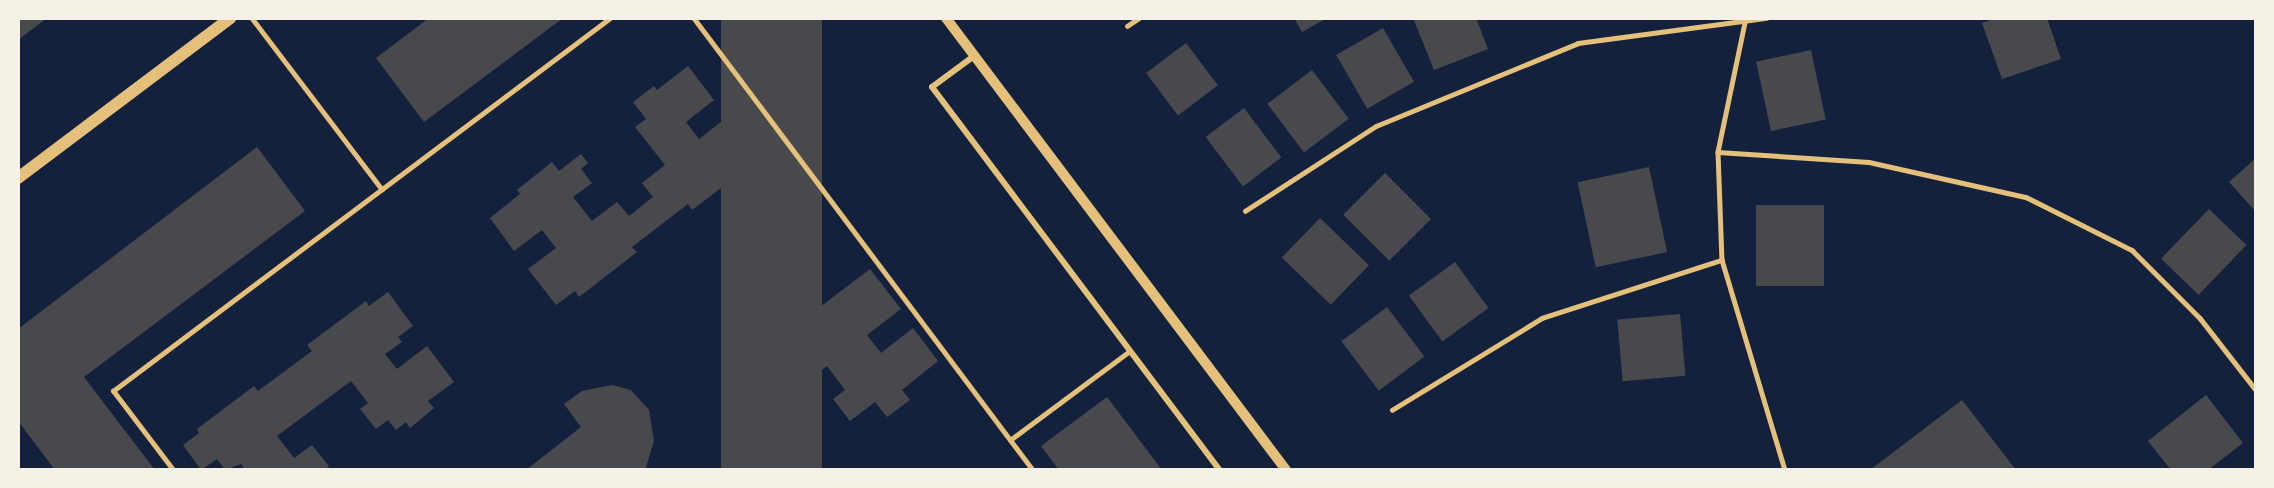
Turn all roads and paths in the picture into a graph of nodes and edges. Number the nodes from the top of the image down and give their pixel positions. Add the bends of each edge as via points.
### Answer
1 (231, 18) edge
2 (252, 18) edge
3 (610, 18) edge
4 (694, 18) edge
5 (946, 18) edge
6 (1139, 18) edge
7 (1766, 18) edge
8 (1745, 20) edge
9 (1127, 26) dead end
10 (974, 56) junction
11 (1718, 152) junction
12 (18, 178) edge
13 (382, 189) junction
14 (1245, 211) dead end
15 (1722, 260) junction
16 (1130, 351) junction
17 (2256, 390) edge
18 (1392, 410) dead end
19 (1010, 440) junction
20 (173, 470) edge
21 (1033, 470) edge
22 (1220, 470) edge
23 (1286, 470) edge
24 (1785, 470) edge

1 - 12 main road
2 - 13 lane
3 - 13 lane
4 - 19 lane
5 - 10 street
6 - 9 lane
7 - 8 lane
8 - 11 lane
8 - 14 lane via 1578,43 1376,126
10 - 16 street via 932,87
10 - 23 street
11 - 15 lane
11 - 17 lane via 1869,162 2026,197 2132,250 2200,318
13 - 20 lane via 113,391
15 - 18 lane via 1542,318
15 - 24 lane
16 - 19 lane
16 - 22 street
19 - 21 lane

